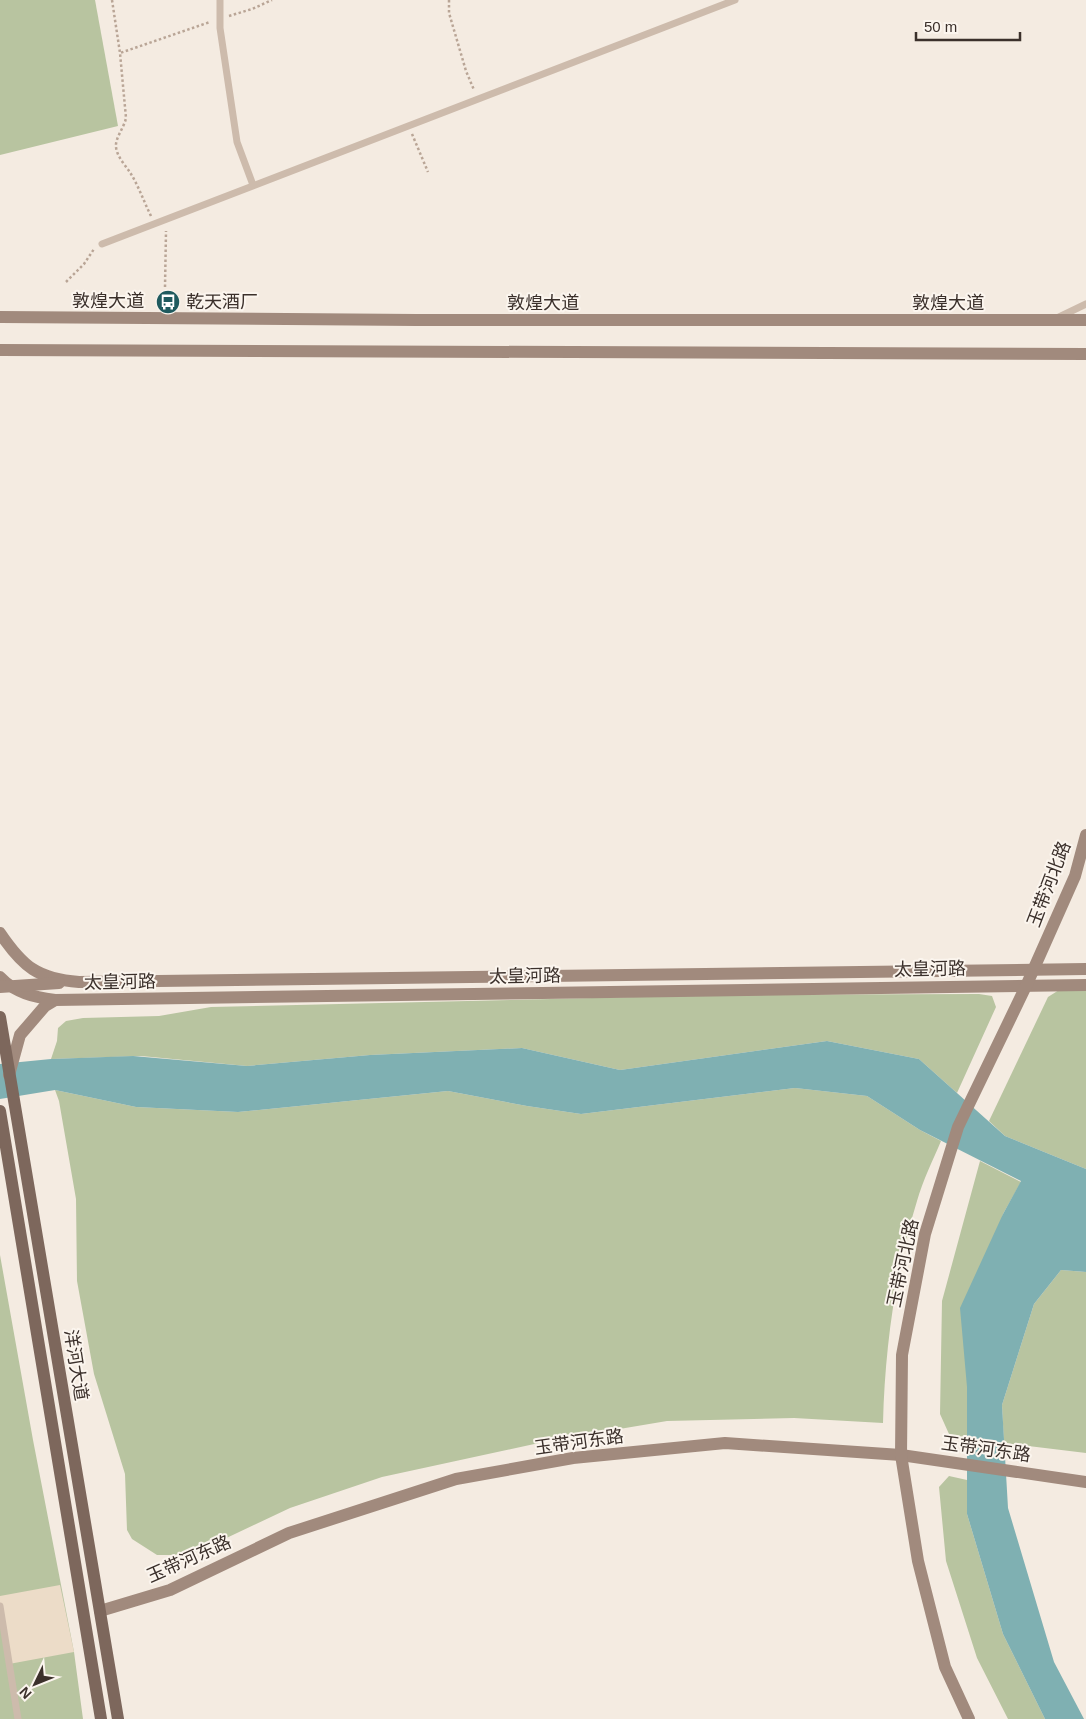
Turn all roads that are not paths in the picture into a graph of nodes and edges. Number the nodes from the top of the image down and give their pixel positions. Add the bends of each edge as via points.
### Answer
1 (220, 0) edge
2 (735, 0) edge
3 (253, 185) junction
4 (102, 244) road end
5 (1086, 304) edge
6 (0, 317) edge
7 (1053, 320) junction
8 (1086, 320) edge
9 (0, 350) edge
10 (1086, 354) edge
11 (1086, 835) edge
12 (0, 933) edge
13 (1033, 970) junction
14 (1086, 970) edge
15 (0, 977) edge
16 (79, 982) junction
17 (1027, 984) junction
18 (1086, 985) edge
19 (4, 987) edge
20 (55, 1000) junction
21 (0, 1017) edge
22 (9, 1075) junction
23 (0, 1111) edge
24 (901, 1454) junction
25 (1086, 1482) edge
26 (0, 1606) edge
27 (100, 1611) junction
28 (18, 1719) edge
29 (101, 1719) edge
30 (118, 1719) edge
31 (969, 1719) edge

1 - 3 lane via 237,142
2 - 3 lane
3 - 4 lane
5 - 7 lane
6 - 7 street, 敦煌大道
7 - 8 street, 敦煌大道
9 - 10 street
11 - 13 street, 玉带河北路 via 1074,876
12 - 16 street, 太皇河路 via 35,972
13 - 14 street, 太皇河路
13 - 16 street, 太皇河路
13 - 17 street, 玉带河北路
15 - 19 street
16 - 19 street
17 - 18 street, 太皇河路
17 - 20 street, 太皇河路
17 - 24 street, 玉带河北路 via 958,1127 925,1234 902,1355
19 - 20 street, 太皇河路 via 37,998
20 - 22 street via 44,1006 20,1036
21 - 22 main road, 洋河大道
22 - 27 main road, 洋河大道
23 - 29 main road, 洋河大道
24 - 25 street, 玉带河东路
24 - 27 street, 玉带河东路 via 725,1443 574,1458 456,1479 289,1533 170,1590
24 - 31 street, 玉带河北路 via 918,1561 945,1667
26 - 28 lane
27 - 30 main road, 洋河大道

